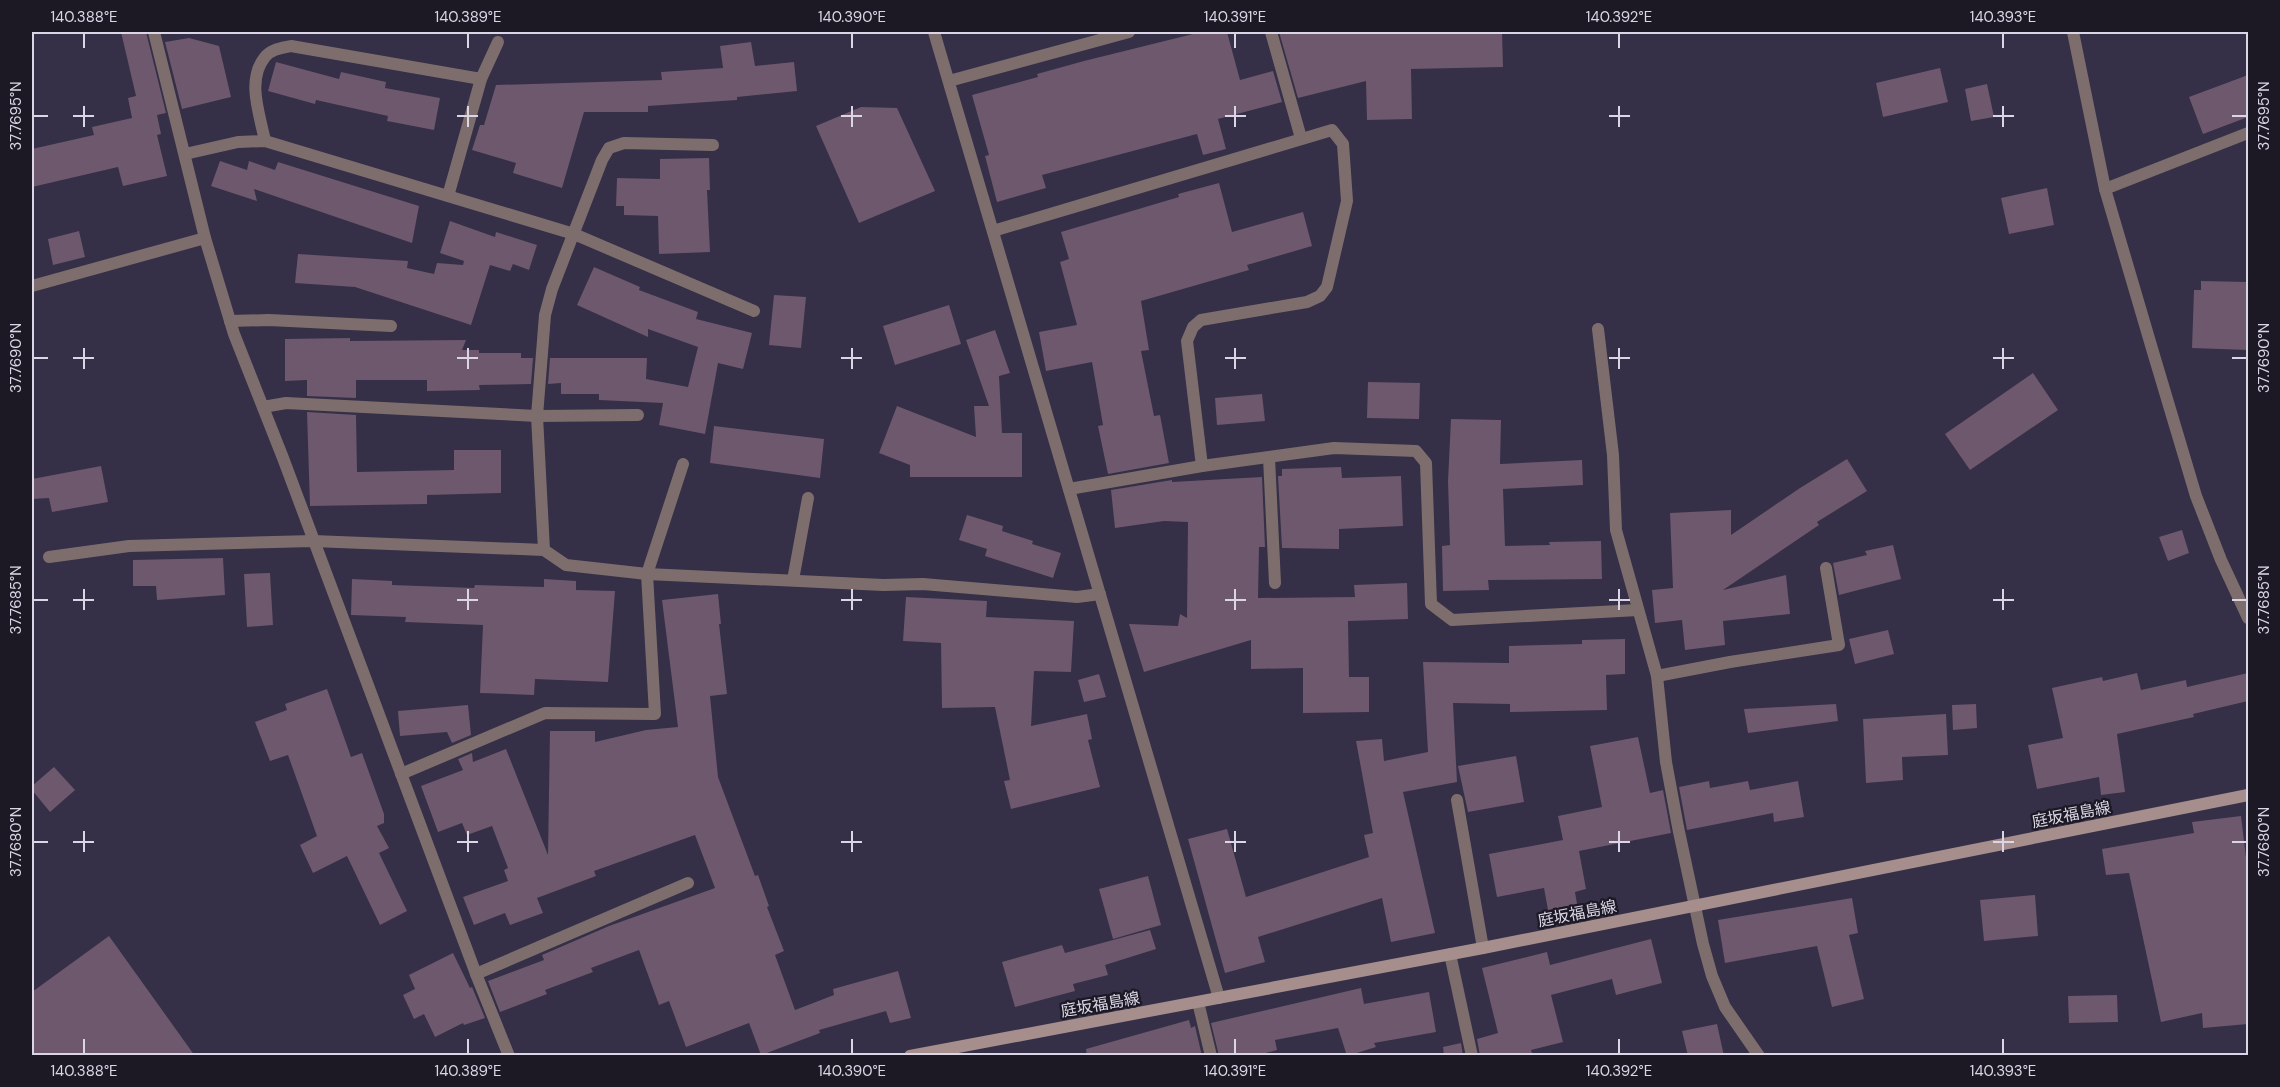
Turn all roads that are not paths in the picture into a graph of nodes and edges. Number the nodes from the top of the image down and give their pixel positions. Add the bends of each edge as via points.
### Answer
1 (154, 32) edge
2 (934, 32) edge
3 (1129, 32) edge
4 (1271, 32) edge
5 (2073, 32) edge
6 (498, 42) dead end
7 (481, 80) junction
8 (950, 81) junction
9 (2248, 133) edge
10 (1301, 138) junction
11 (265, 141) junction
12 (713, 145) dead end
13 (185, 154) junction
14 (2105, 189) junction
15 (448, 196) junction
16 (993, 231) junction
17 (574, 234) junction
18 (205, 238) junction
19 (32, 286) edge
20 (754, 311) dead end
21 (230, 321) junction
22 (391, 326) dead end
23 (1598, 329) dead end
24 (263, 407) junction
25 (638, 415) dead end
26 (537, 416) junction
27 (1269, 458) junction
28 (683, 464) dead end
29 (1202, 466) junction
30 (1069, 489) junction
31 (808, 498) dead end
32 (313, 541) junction
33 (544, 550) junction
34 (49, 557) dead end
35 (1826, 568) dead end
36 (646, 574) junction
37 (793, 580) junction
38 (1275, 583) dead end
39 (1100, 594) junction
40 (1638, 610) junction
41 (2248, 618) edge
42 (1657, 676) junction
43 (401, 774) junction
44 (2248, 795) edge
45 (1456, 800) dead end
46 (688, 883) dead end
47 (1695, 906) junction
48 (1484, 948) junction
49 (1450, 954) junction
50 (476, 974) junction
51 (1219, 998) junction
52 (1198, 1002) junction
53 (956, 1051) edge
54 (509, 1056) edge
55 (910, 1056) edge
56 (1210, 1056) edge
57 (1472, 1056) edge
58 (1759, 1056) edge

1 - 13 street
2 - 8 street
3 - 8 street
4 - 10 street
5 - 14 street
6 - 7 street
7 - 11 street via 291,46 274,50 265,56 254,86
7 - 15 street
8 - 16 street
9 - 14 street
10 - 16 street
10 - 29 street via 1332,130 1343,144 1347,201 1327,287 1307,302 1200,320 1193,327 1187,341
11 - 13 street via 238,142
11 - 15 street
12 - 17 street via 624,143 609,148
13 - 18 street
14 - 41 street via 2196,496
15 - 17 street
16 - 30 street
17 - 20 street
17 - 26 street via 545,315
18 - 19 street
18 - 21 street
21 - 22 street
21 - 24 street
23 - 40 street via 1613,455 1616,530
24 - 26 street via 286,402
24 - 32 street
25 - 26 street
26 - 33 street
27 - 29 street
27 - 38 street
27 - 40 street via 1335,448 1416,451 1426,463 1431,604 1452,620
28 - 36 street
29 - 30 street
30 - 39 street
31 - 37 street
32 - 33 street
32 - 34 street via 129,546
32 - 43 street
33 - 36 street via 566,564
35 - 42 street via 1839,645
36 - 37 street
36 - 43 street via 655,714 545,713
37 - 39 street via 923,584 1077,597
39 - 51 street
40 - 42 street
42 - 47 street via 1666,762
43 - 50 street
44 - 47 main road, 庭坂福島線
45 - 48 street
46 - 50 street
47 - 48 main road, 庭坂福島線
47 - 58 street via 1717,990
48 - 49 main road, 庭坂福島線
49 - 51 main road, 庭坂福島線
49 - 57 street
50 - 54 street
51 - 52 main road, 庭坂福島線
52 - 53 main road, 庭坂福島線
52 - 56 street
53 - 55 main road, 庭坂福島線

